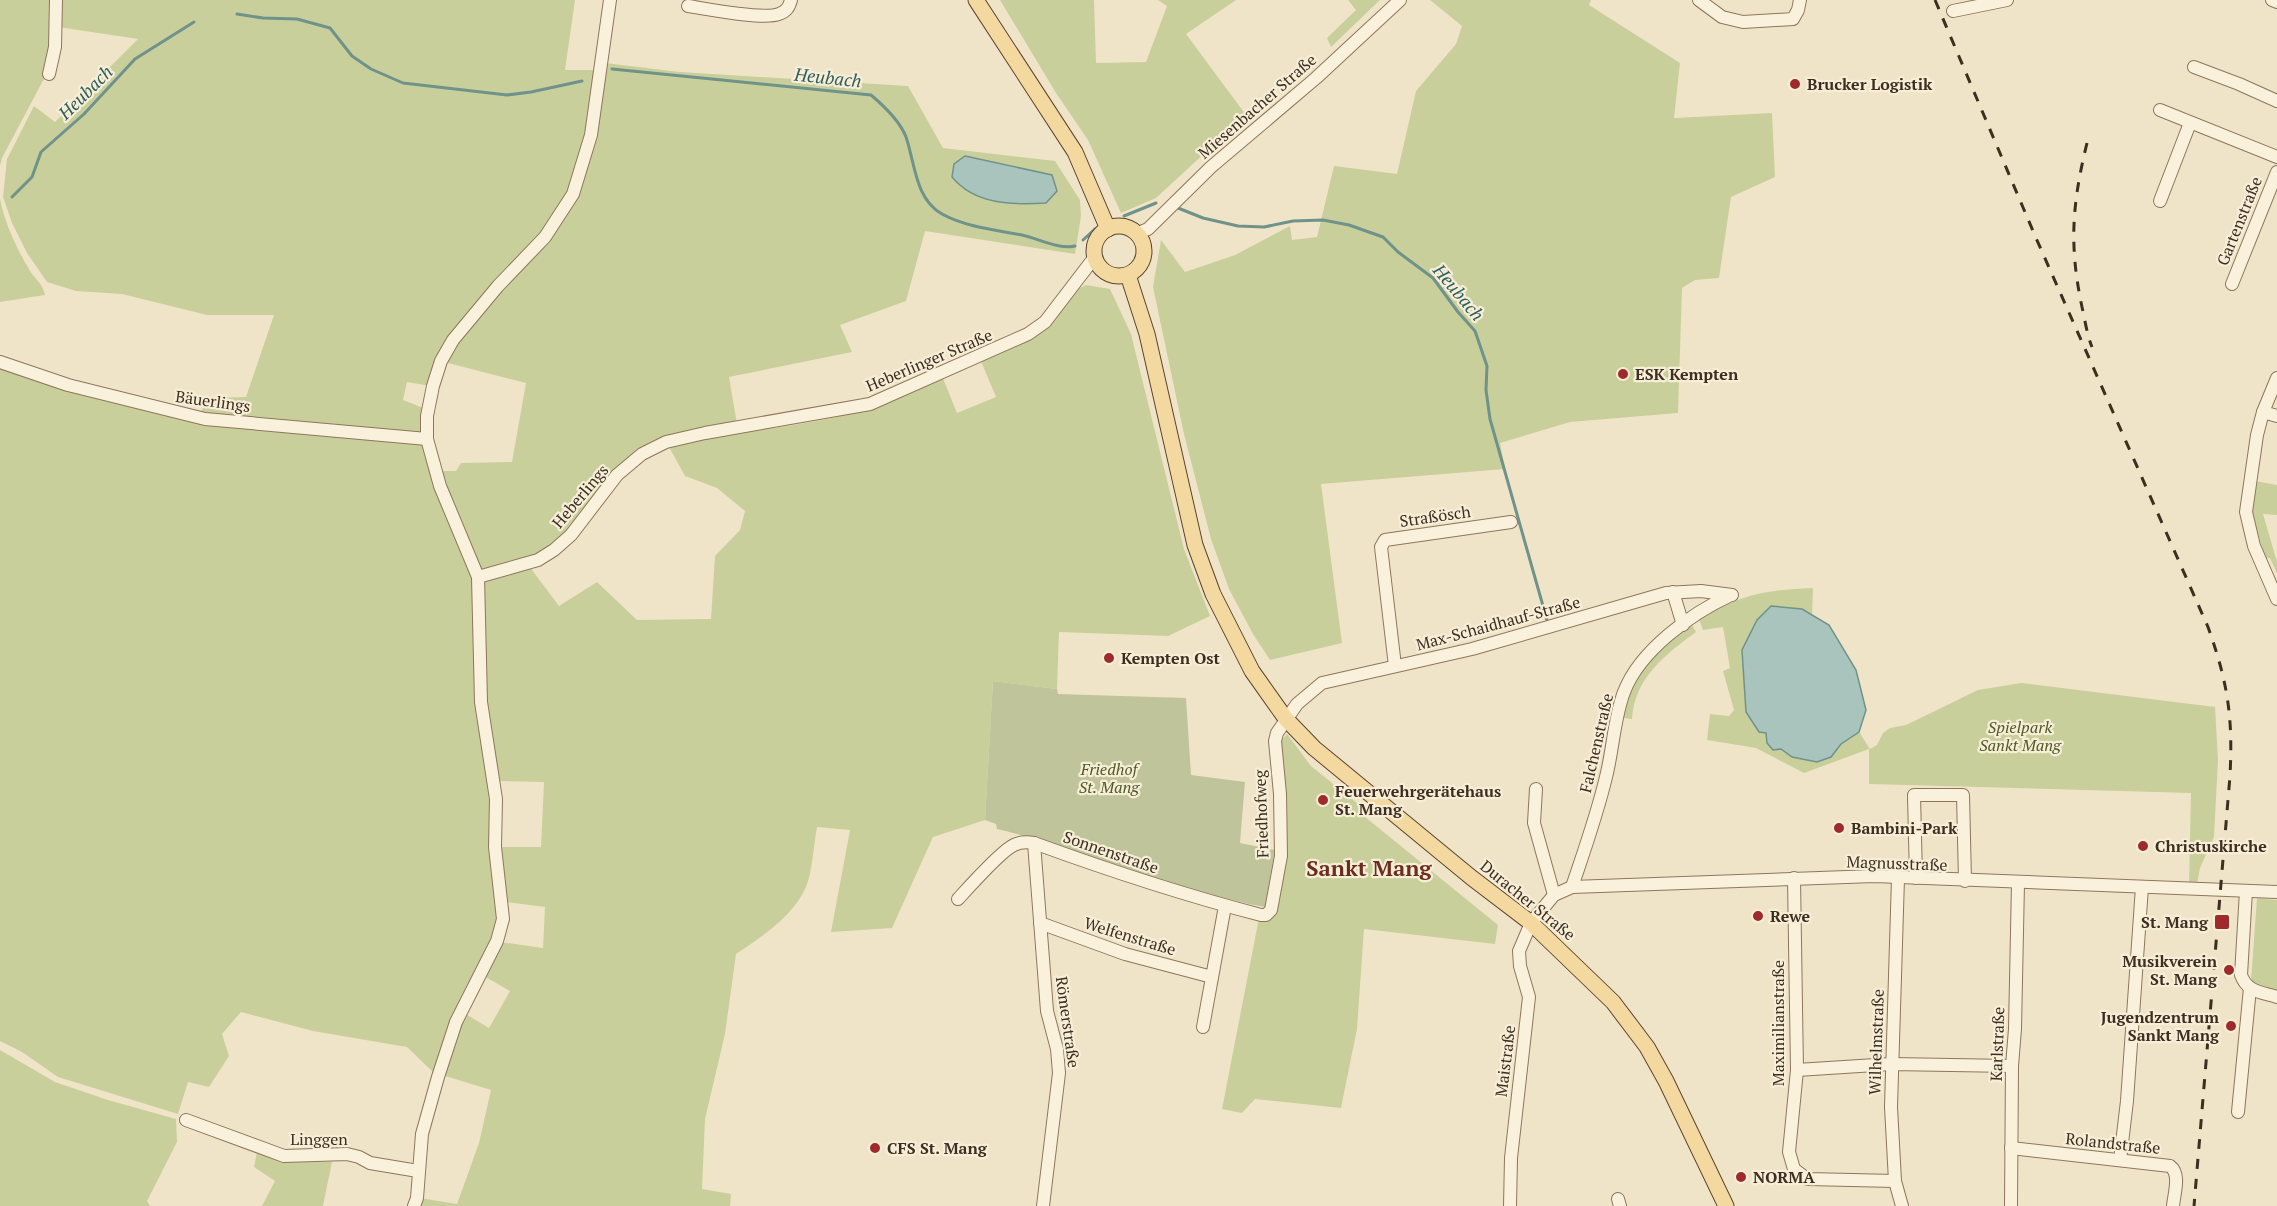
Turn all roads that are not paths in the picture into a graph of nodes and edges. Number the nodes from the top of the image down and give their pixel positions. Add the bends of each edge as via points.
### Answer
1 (56, 0) edge
2 (610, 0) edge
3 (791, 0) edge
4 (976, 0) edge
5 (1400, 0) edge
6 (1699, 0) edge
7 (1800, 0) edge
8 (2007, 0) edge
9 (2272, 0) edge
10 (2277, 2) edge
11 (688, 6) dead end
12 (1953, 10) dead end
13 (2194, 67) dead end
14 (49, 74) dead end
15 (2277, 101) edge
16 (2160, 110) dead end
17 (2190, 123) junction
18 (2277, 157) edge
19 (2277, 172) edge
20 (2160, 201) dead end
21 (2272, 202) edge
22 (1108, 229) junction
23 (1136, 234) junction
24 (1094, 258) junction
25 (1128, 274) junction
26 (2232, 284) dead end
27 (0, 362) edge
28 (2277, 378) edge
29 (2263, 412) junction
30 (2277, 416) edge
31 (705, 433) joint
32 (427, 439) junction
33 (1510, 522) dead end
34 (478, 577) junction
35 (1673, 592) junction
36 (1732, 595) joint
37 (2277, 599) edge
38 (1683, 625) junction
39 (1395, 666) junction
40 (1289, 722) junction
41 (1536, 789) dead end
42 (1034, 843) junction
43 (1794, 878) junction
44 (1898, 878) junction
45 (1916, 878) junction
46 (1965, 881) junction
47 (2018, 884) junction
48 (1572, 887) junction
49 (2142, 887) junction
50 (2246, 891) junction
51 (2277, 892) edge
52 (1554, 895) junction
53 (958, 899) dead end
54 (1225, 906) junction
55 (1271, 910) joint
56 (1040, 923) junction
57 (1531, 923) junction
58 (1212, 977) junction
59 (2250, 988) junction
60 (2277, 997) edge
61 (1203, 1027) dead end
62 (1891, 1064) junction
63 (2012, 1066) junction
64 (1797, 1070) junction
65 (2238, 1112) dead end
66 (186, 1120) dead end
67 (2011, 1148) junction
68 (2120, 1161) junction
69 (418, 1171) junction
70 (1895, 1181) junction
71 (414, 1206) edge
72 (1043, 1206) edge
73 (1510, 1206) edge
74 (1726, 1206) edge
75 (1902, 1206) edge
76 (2011, 1206) edge
77 (2173, 1206) edge

1 - 14 street via 55,47
2 - 32 street via 591,135 573,194 545,237 453,340 433,386
3 - 11 street via 783,13 768,16
4 - 22 main road via 1075,152
5 - 23 street, Miesenbacher Straße via 1211,167 1148,229
6 - 7 street via 1722,17 1743,22 1793,19
8 - 12 street
9 - 10 street
13 - 15 street
16 - 17 street
17 - 18 street
17 - 20 street
19 - 21 street, Gartenstraße
21 - 26 street, Gartenstraße
22 - 23 main road via 1123,227
22 - 24 main road via 1099,235
23 - 25 main road via 1143,257 1137,269
24 - 25 main road via 1101,270 1113,276
24 - 31 street, Heberlinger Straße via 1045,322 1008,344 870,404
25 - 40 main road, Duracher Straße via 1142,314 1195,545 1213,594 1250,668
27 - 32 street, Bäuerlings via 68,385 205,419
28 - 29 street
29 - 30 street
29 - 37 street via 2246,512 2254,546
31 - 34 street, Heberlings via 666,442 639,456 618,475 571,534 546,555
32 - 34 street via 440,486
33 - 39 street, Straßösch via 1385,540 1381,547
34 - 69 street via 481,702 496,799 495,847 503,919 456,1022 422,1134
35 - 36 street, Max-Schaidhauf-Straße
35 - 38 street
35 - 39 street, Max-Schaidhauf-Straße via 1472,649
36 - 38 street, Falchenstraße
38 - 48 street, Falchenstraße via 1638,667 1624,691 1601,798
39 - 40 street, Max-Schaidhauf-Straße via 1322,682 1297,704
40 - 55 street, Friedhofweg via 1277,733 1274,745 1281,856
40 - 57 main road, Duracher Straße via 1472,878
41 - 52 street via 1534,823
42 - 53 street via 1015,844 1005,851
42 - 54 street, Sonnenstraße
42 - 56 street, Römerstraße
43 - 44 street, Magnusstraße
43 - 48 street, Magnusstraße
43 - 64 street, Maximilianstraße
44 - 45 street, Magnusstraße
44 - 62 street, Wilhelmstraße
45 - 46 street, Magnusstraße
45 - 46 street via 1914,795 1963,795
46 - 47 street, Magnusstraße
47 - 49 street, Magnusstraße
47 - 63 street, Karlstraße
48 - 52 street, Magnusstraße
49 - 50 street, Magnusstraße
49 - 68 street
50 - 51 street, Magnusstraße
50 - 59 street via 2241,975
52 - 57 street, Magnusstraße
54 - 55 street, Sonnenstraße via 1261,915
54 - 58 street
56 - 58 street, Welfenstraße via 1125,954
56 - 72 street, Römerstraße via 1047,1011 1059,1073
57 - 73 street, Maistraße via 1519,951 1529,997 1511,1158
57 - 74 main road, Duracher Straße via 1583,970 1627,1018 1666,1081
58 - 61 street
59 - 60 street
59 - 65 street
62 - 63 street
62 - 64 street
62 - 70 street, Wilhelmstraße
63 - 67 street, Karlstraße
64 - 70 street, Maximilianstraße via 1789,1152 1794,1169 1807,1179
66 - 69 street, Linggen via 285,1156 347,1154 370,1163
67 - 68 street, Rolandstraße
67 - 76 street, Karlstraße
68 - 77 street, Rolandstraße via 2164,1164 2174,1170
69 - 71 street
70 - 75 street, Wilhelmstraße

